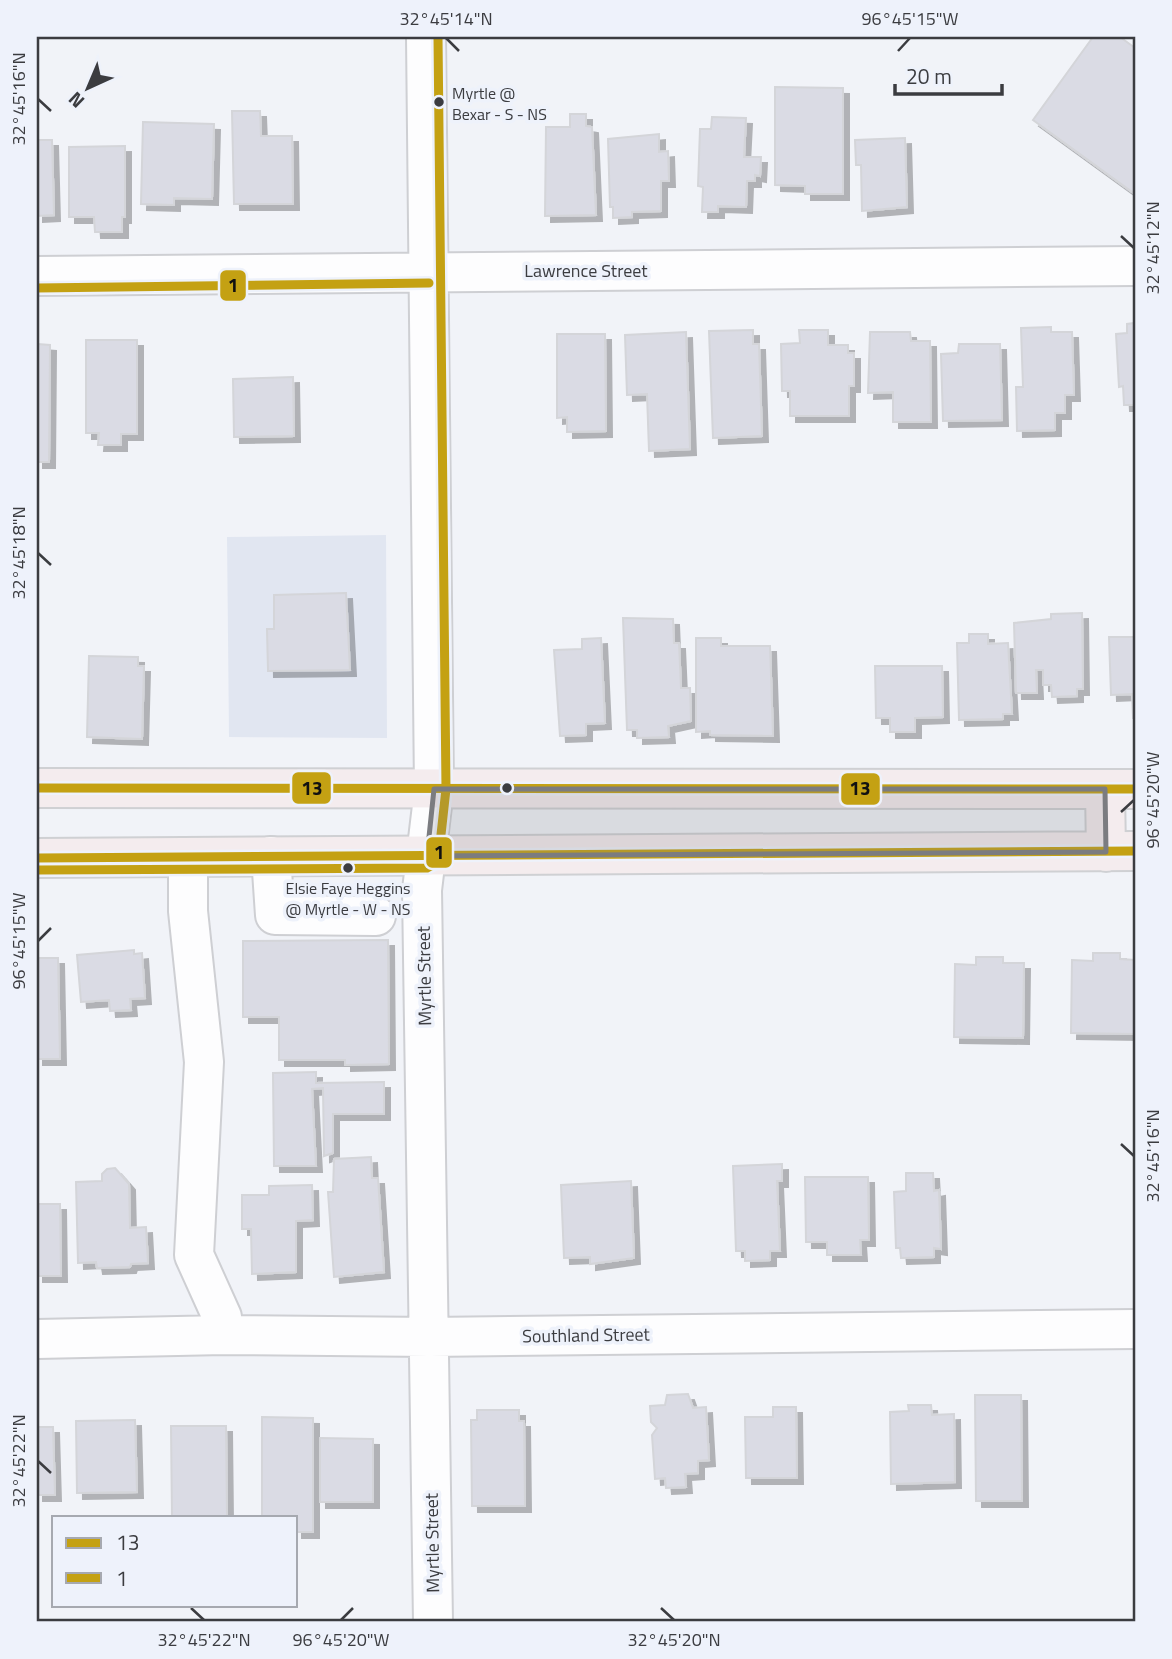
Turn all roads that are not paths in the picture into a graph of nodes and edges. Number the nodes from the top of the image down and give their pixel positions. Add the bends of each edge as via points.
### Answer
1 (426, 37) edge
2 (1135, 266) edge
3 (429, 271) junction
4 (37, 276) edge
5 (37, 788) edge
6 (434, 789) junction
7 (1120, 789) edge
8 (1121, 851) edge
9 (271, 856) junction
10 (427, 856) junction
11 (188, 857) junction
12 (37, 858) edge
13 (376, 916) dead end
14 (1135, 1329) edge
15 (224, 1335) junction
16 (430, 1337) junction
17 (37, 1339) edge
18 (433, 1622) edge

1 - 3 street, Myrtle Street
2 - 3 street, Lawrence Street
3 - 4 street, Lawrence Street
3 - 6 street, Myrtle Street
5 - 6 main road
6 - 7 main road
6 - 10 street, Myrtle Street
7 - 8 main road
8 - 10 main road
9 - 10 main road
9 - 11 main road
9 - 13 street via 275,915
10 - 16 street, Myrtle Street via 422,890
11 - 12 main road
11 - 15 street via 188,911 204,1062 194,1255 222,1317
14 - 16 street, Southland Street
15 - 16 street, Southland Street
15 - 17 street, Southland Street
16 - 18 street, Myrtle Street

